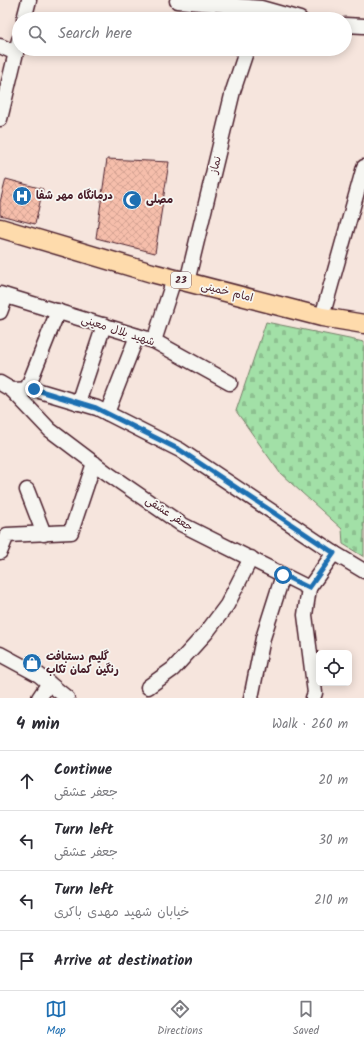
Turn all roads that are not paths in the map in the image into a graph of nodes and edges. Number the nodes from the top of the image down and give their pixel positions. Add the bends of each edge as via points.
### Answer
1 (29, 0) edge
2 (177, 1) dead end
3 (260, 9) edge
4 (26, 12) edge
5 (272, 12) edge
6 (352, 25) edge
7 (364, 26) edge
8 (0, 46) edge
9 (12, 46) edge
10 (16, 56) edge
11 (245, 56) edge
12 (0, 119) edge
13 (364, 167) edge
14 (0, 228) edge
15 (181, 280) junction
16 (3, 294) edge
17 (58, 311) junction
18 (0, 312) edge
19 (322, 317) junction
20 (364, 324) edge
21 (104, 325) junction
22 (137, 336) junction
23 (154, 341) junction
24 (230, 383) dead end
25 (6, 387) edge
26 (27, 389) junction
27 (78, 402) junction
28 (107, 413) junction
29 (94, 463) junction
30 (27, 490) dead end
31 (44, 534) junction
32 (0, 552) edge
33 (334, 553) junction
34 (250, 558) junction
35 (364, 571) edge
36 (283, 575) junction
37 (309, 588) junction
38 (0, 654) edge
39 (49, 683) junction
40 (148, 687) dead end
41 (39, 698) edge
42 (67, 698) edge
43 (251, 698) edge
44 (313, 698) edge

1 - 4 street
2 - 3 street
3 - 5 street
6 - 7 street
8 - 9 street
10 - 12 street
11 - 15 street, نماز
13 - 19 street
14 - 15 main road, امام خمینی / 23
15 - 19 main road, امام خمینی / 23
15 - 23 street, نماز
16 - 17 street, شهید بلال معینی
16 - 18 street
17 - 21 street, شهید بلال معینی
17 - 26 street
19 - 20 main road, امام خمینی / 23
21 - 22 street, شهید بلال معینی
21 - 27 street
22 - 23 street, شهید بلال معینی
22 - 28 street
23 - 24 street, شهید بلال معینی
25 - 26 street
25 - 29 street, جعفر عشقی via 50,430
26 - 27 street
27 - 28 street
28 - 33 street via 180,450
29 - 31 street via 71,532
29 - 34 street, جعفر عشقی via 181,524
30 - 31 street
31 - 32 street via 7,536
33 - 35 street
33 - 37 street
34 - 36 street, جعفر عشقی
34 - 40 street via 227,605 206,632 173,669
36 - 37 street, جعفر عشقی
36 - 43 street via 262,638
37 - 44 street via 305,615 315,693
38 - 39 street via 38,674
39 - 41 street
39 - 42 street

